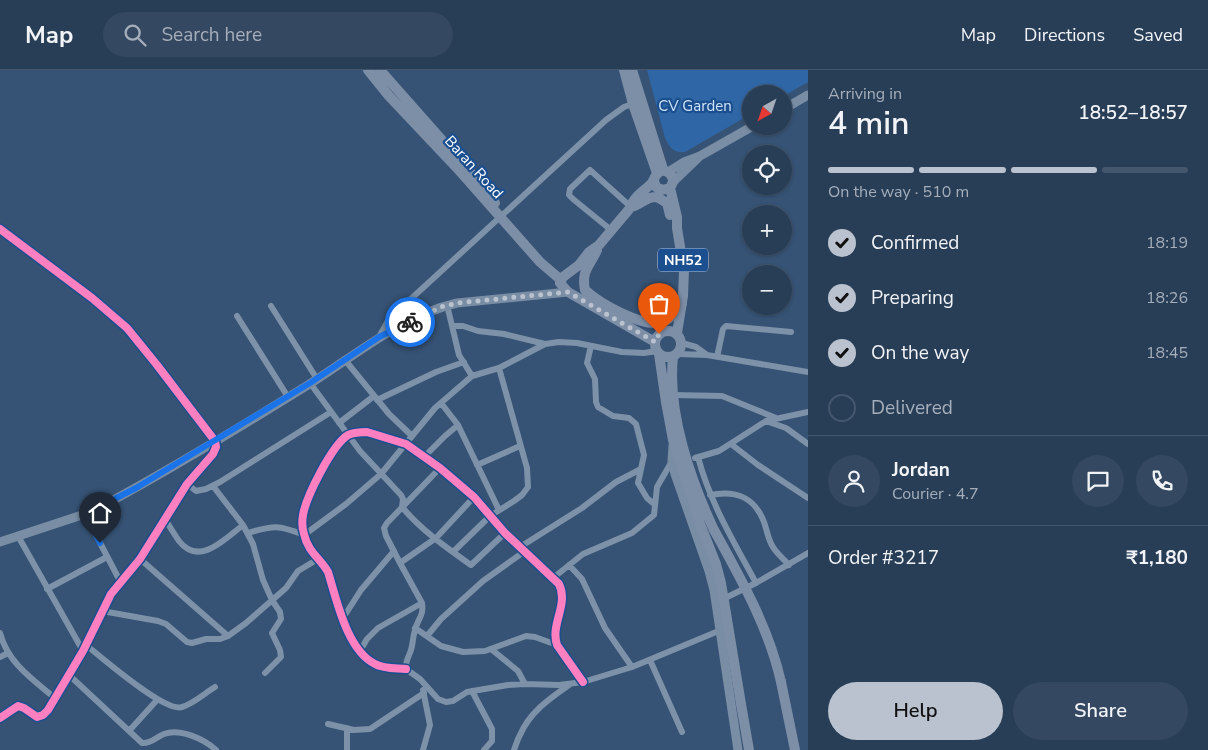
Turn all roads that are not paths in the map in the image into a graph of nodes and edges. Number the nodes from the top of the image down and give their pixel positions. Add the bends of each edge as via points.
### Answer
1 (368, 70) edge
2 (380, 70) edge
3 (624, 70) edge
4 (632, 70) edge
5 (808, 95) edge
6 (637, 103) junction
7 (792, 104) edge
8 (742, 132) edge
9 (700, 156) junction
10 (661, 174) junction
11 (672, 185) junction
12 (631, 208) junction
13 (502, 216) junction
14 (677, 228) junction
15 (0, 229) edge
16 (611, 230) junction
17 (599, 245) junction
18 (561, 280) junction
19 (568, 292) junction
20 (546, 294) junction
21 (682, 304) junction
22 (447, 305) junction
23 (271, 306) dead end
24 (237, 316) dead end
25 (452, 326) junction
26 (791, 332) dead end
27 (379, 337) junction
28 (679, 338) junction
29 (546, 344) junction
30 (591, 346) junction
31 (657, 349) junction
32 (676, 356) junction
33 (707, 356) junction
34 (718, 357) junction
35 (345, 360) junction
36 (464, 362) junction
37 (499, 368) junction
38 (808, 372) edge
39 (472, 376) junction
40 (314, 381) junction
41 (673, 395) junction
42 (288, 397) junction
43 (375, 398) junction
44 (441, 403) junction
45 (331, 412) junction
46 (808, 412) edge
47 (776, 418) junction
48 (766, 420) junction
49 (339, 422) junction
50 (458, 425) junction
51 (348, 436) junction
52 (412, 436) junction
53 (674, 440) junction
54 (215, 441) junction
55 (406, 444) junction
56 (731, 444) junction
57 (808, 444) edge
58 (520, 446) junction
59 (424, 457) junction
60 (698, 457) junction
61 (687, 460) junction
62 (672, 462) junction
63 (477, 465) junction
64 (440, 468) junction
65 (641, 469) junction
66 (381, 474) junction
67 (186, 484) junction
68 (213, 486) junction
69 (710, 495) junction
70 (474, 497) junction
71 (808, 498) edge
72 (654, 504) junction
73 (402, 507) junction
74 (499, 510) junction
75 (85, 514) junction
76 (490, 516) junction
77 (164, 518) junction
78 (243, 525) junction
79 (248, 533) junction
80 (505, 533) junction
81 (304, 535) junction
82 (18, 536) junction
83 (436, 538) junction
84 (0, 542) edge
85 (523, 549) junction
86 (394, 551) junction
87 (453, 552) junction
88 (808, 554) edge
89 (107, 557) junction
90 (140, 558) junction
91 (318, 559) junction
92 (400, 563) junction
93 (569, 565) junction
94 (788, 565) junction
95 (553, 578) junction
96 (121, 582) junction
97 (756, 583) junction
98 (47, 589) junction
99 (272, 600) junction
100 (716, 602) junction
101 (422, 603) junction
102 (102, 611) junction
103 (343, 618) junction
104 (415, 628) junction
105 (721, 630) junction
106 (0, 633) edge
107 (228, 636) junction
108 (427, 636) junction
109 (557, 645) junction
110 (84, 648) junction
111 (491, 649) junction
112 (360, 651) junction
113 (8, 653) junction
114 (0, 658) edge
115 (650, 660) junction
116 (632, 667) junction
117 (406, 669) junction
118 (265, 673) dead end
119 (69, 675) junction
120 (420, 680) junction
121 (583, 682) junction
122 (525, 684) junction
123 (570, 684) junction
124 (215, 687) dead end
125 (472, 691) junction
126 (424, 693) junction
127 (55, 698) junction
128 (157, 700) junction
129 (0, 718) edge
130 (328, 724) dead end
131 (347, 728) junction
132 (128, 731) junction
133 (682, 732) dead end
134 (142, 743) junction
135 (146, 750) edge
136 (216, 750) edge
137 (347, 750) edge
138 (422, 750) edge
139 (484, 750) edge
140 (514, 750) edge
141 (738, 750) edge
142 (748, 750) edge
143 (795, 750) edge

1 - 13 main road, Baran Road via 388,96
2 - 13 main road, Baran Road via 479,182
3 - 6 main road
4 - 6 main road
5 - 7 street
6 - 10 main road
6 - 13 street via 624,107 606,120
8 - 9 street
9 - 10 street
9 - 11 street
10 - 11 main road, NH52 via 673,178
10 - 11 main road via 659,189
10 - 12 main road via 632,201
11 - 14 main road, NH52
12 - 14 main road via 657,197 667,203
12 - 16 main road
12 - 16 street via 590,170 570,189 569,195 573,199
13 - 18 main road, Baran Road via 540,262
13 - 27 street via 389,319
14 - 21 main road, NH52 via 684,271
15 - 54 street via 127,328
16 - 17 main road
17 - 18 main road
17 - 21 main road via 584,272 585,290 589,294 632,318 654,324 670,317
18 - 19 main road, Baran Road
18 - 20 street
19 - 20 street
19 - 31 main road, Baran Road
20 - 22 street
21 - 28 main road, NH52
22 - 25 street
22 - 27 street
23 - 40 street
24 - 42 street
25 - 29 street
25 - 36 street
26 - 34 street via 726,326
27 - 35 street
28 - 31 main road via 672,331 662,332 657,337
28 - 32 main road via 682,347
28 - 33 street
29 - 30 street via 559,342
29 - 37 street
30 - 31 street via 644,353
30 - 65 street via 587,363 595,379 598,407 636,424 644,455
31 - 32 main road via 666,358
31 - 53 main road
32 - 33 street
32 - 41 main road
33 - 34 street
34 - 38 street
35 - 40 street
35 - 43 street
36 - 39 street
36 - 43 street
37 - 39 street
37 - 58 street
39 - 44 street
40 - 42 street
40 - 45 street
41 - 47 street via 722,396
41 - 61 main road
42 - 54 street
43 - 49 street
43 - 52 street
44 - 50 street
44 - 52 street
45 - 49 street
45 - 68 street
46 - 47 street
47 - 48 street
48 - 56 street
48 - 57 street via 786,428
49 - 51 street
50 - 59 street
50 - 63 street
51 - 55 street via 367,432
51 - 66 street
51 - 81 street via 323,466 304,509
52 - 55 street
53 - 62 street
53 - 142 main road, bridge via 721,583
54 - 67 street via 213,454
54 - 75 street
55 - 59 street
55 - 66 street
56 - 60 street
56 - 71 street via 758,466
58 - 63 street
58 - 74 street via 527,468 528,487 522,495
59 - 64 street
60 - 61 street
60 - 69 street
61 - 143 main road, bridge via 702,506 775,655
62 - 72 street via 657,487
62 - 100 street via 709,571
63 - 74 street
64 - 70 street
64 - 73 street
65 - 72 street via 638,483
65 - 85 street via 616,482
66 - 73 street via 401,495
66 - 81 street
67 - 68 street via 196,491
67 - 77 street
68 - 78 street
69 - 94 street via 736,494 753,505 773,547
69 - 97 street
70 - 76 street
70 - 83 street
72 - 93 street via 654,515 632,533 583,554
73 - 83 street
73 - 86 street via 384,528
74 - 76 street
75 - 82 street
75 - 89 street
76 - 80 street
76 - 87 street
77 - 78 street via 180,543 197,553 213,548
77 - 90 street
78 - 79 street
79 - 81 street via 277,526
79 - 99 street
80 - 85 street
80 - 87 street via 471,565
81 - 91 street via 309,550
82 - 84 street
82 - 98 street
83 - 87 street
83 - 92 street
85 - 95 street
85 - 108 street via 441,619
86 - 92 street
86 - 103 street via 361,590
88 - 94 street
89 - 96 street
89 - 98 street
90 - 96 street
90 - 107 street
91 - 99 street via 298,571
91 - 103 street via 328,572
92 - 101 street
93 - 95 street
93 - 116 street via 582,580 605,628
94 - 97 street
95 - 109 street via 562,592 562,608 555,632
96 - 102 street
97 - 100 street
98 - 110 street
99 - 107 street
99 - 118 street via 281,618 272,633 281,658
100 - 105 street
101 - 104 street via 422,614
101 - 112 street via 378,628
102 - 107 street via 158,621 192,643
102 - 110 street
103 - 112 street
104 - 108 street
104 - 117 street
105 - 115 street
105 - 141 street
106 - 113 street
108 - 111 street via 441,646 463,652
109 - 111 street via 526,636
109 - 121 street
110 - 119 street
110 - 128 street
111 - 122 street via 518,671
112 - 117 street via 376,665
113 - 114 street
113 - 127 street via 25,673
115 - 116 street
115 - 133 street
116 - 121 street
117 - 120 street
119 - 127 street
119 - 132 street
120 - 125 street via 438,699 446,702
120 - 126 street
121 - 123 street
122 - 123 street
122 - 125 street
123 - 140 street via 536,710
124 - 128 street via 181,708
125 - 139 street via 492,730 492,741
126 - 131 street via 370,729
126 - 138 street via 430,725
127 - 129 street via 43,715 37,717 18,706
128 - 132 street
130 - 131 street
131 - 137 street
132 - 134 street
134 - 135 street
134 - 136 street via 165,733 177,732 195,737

